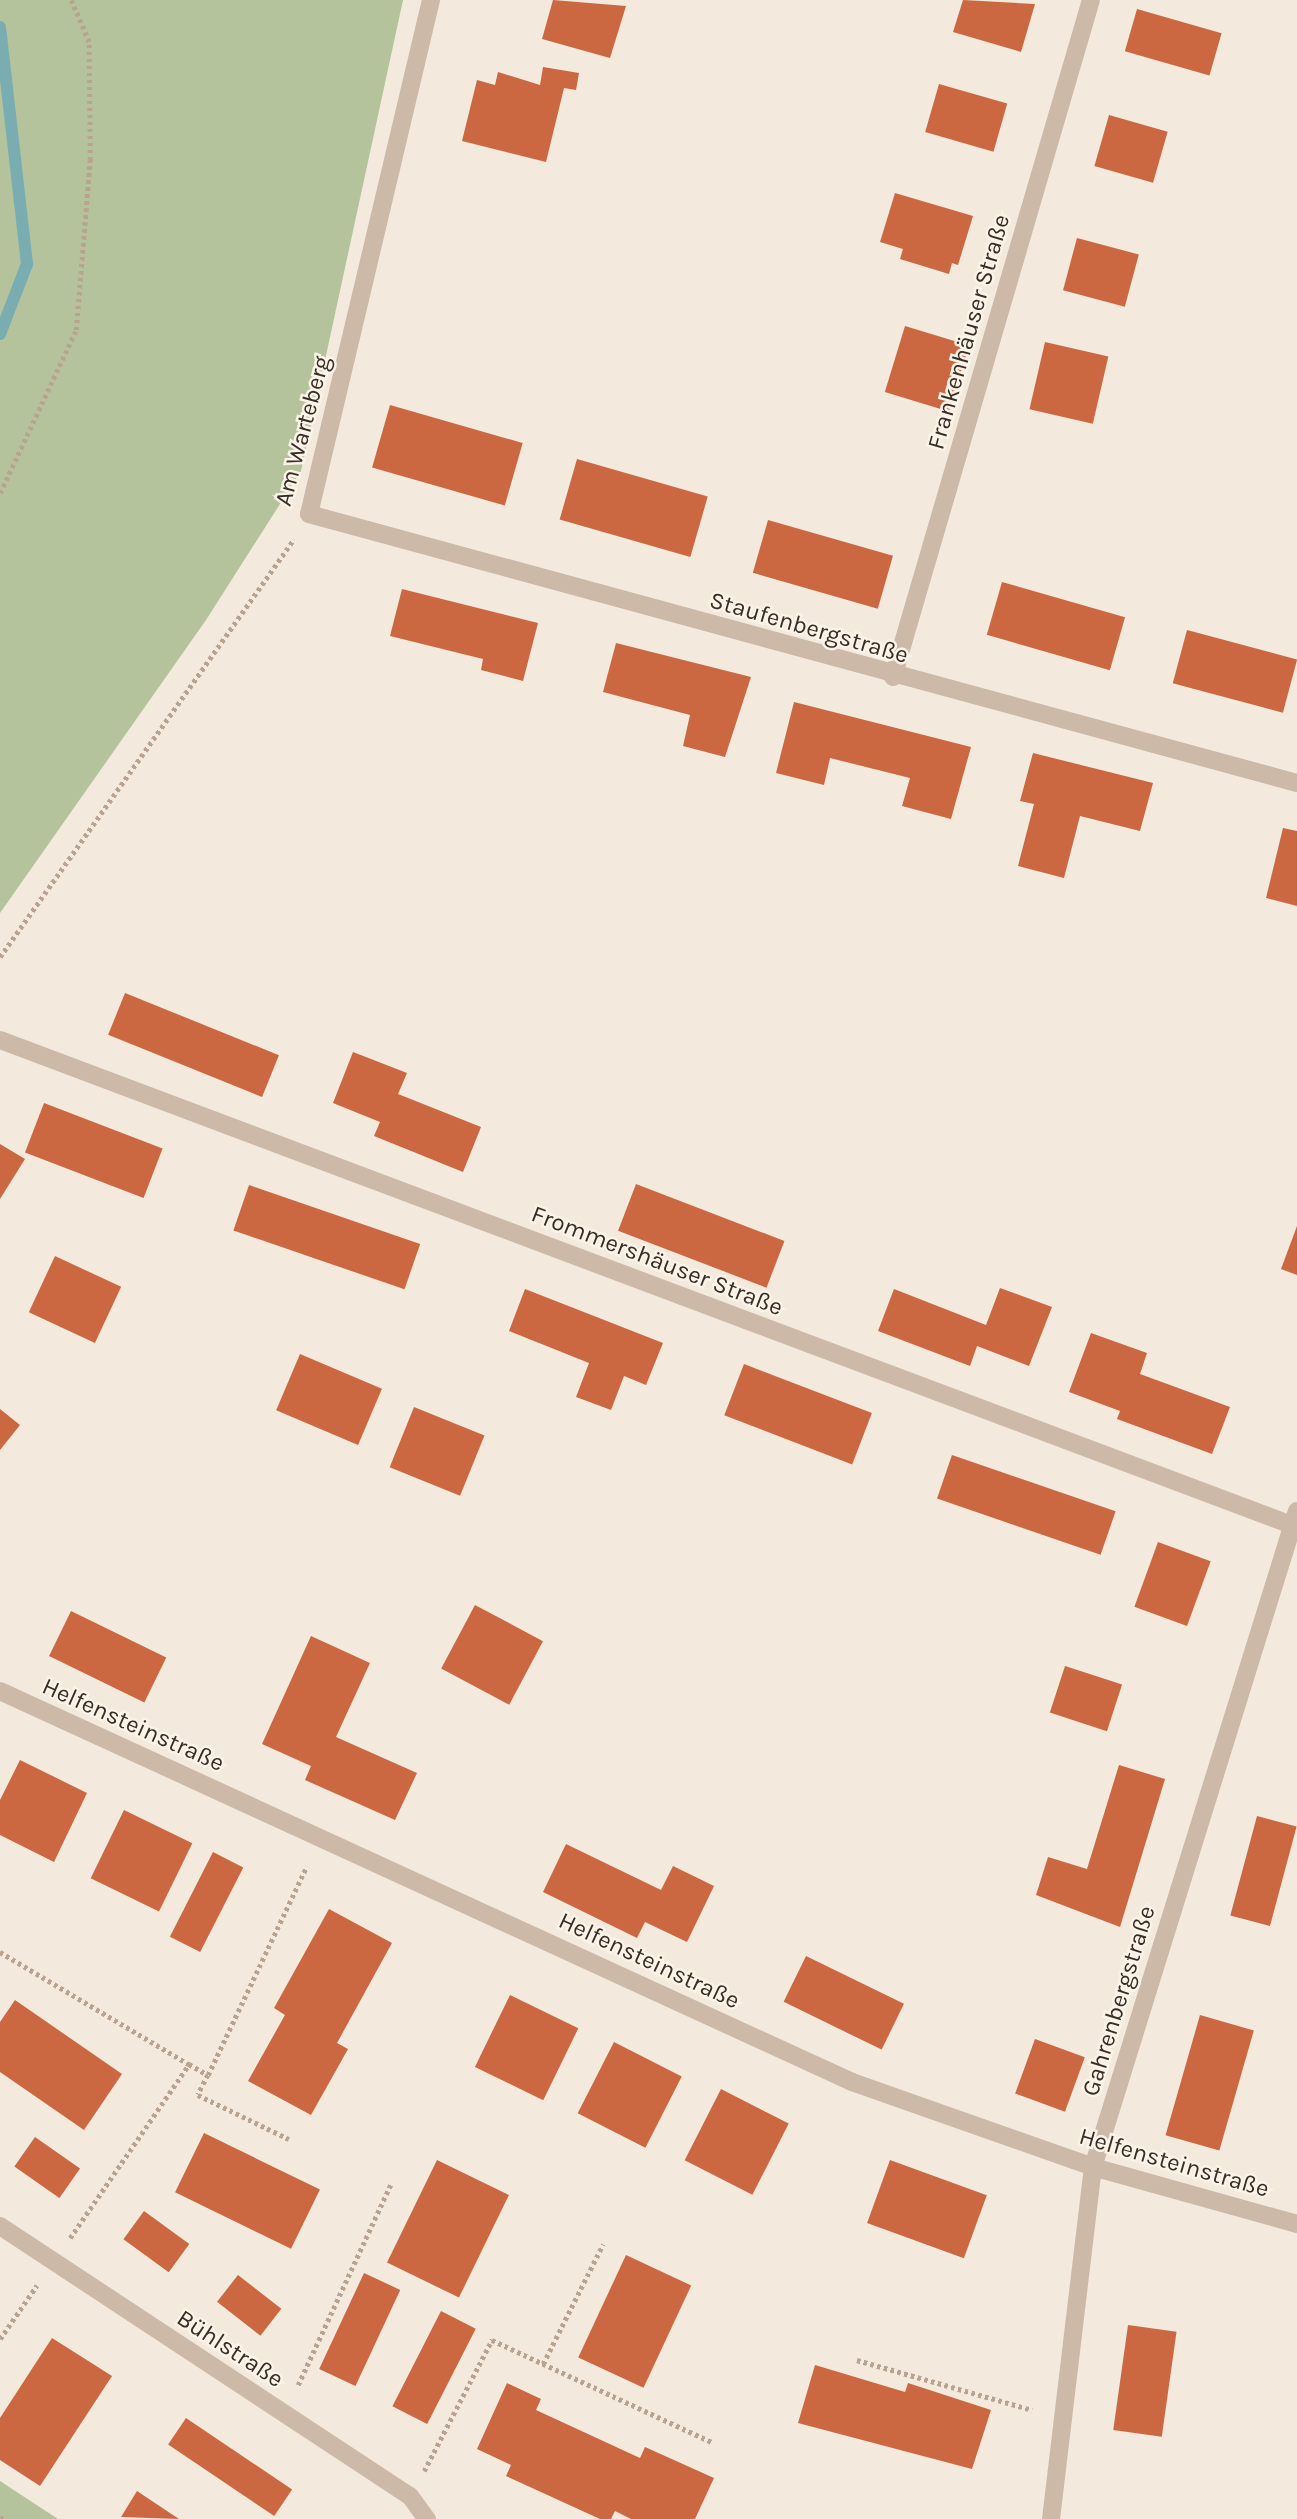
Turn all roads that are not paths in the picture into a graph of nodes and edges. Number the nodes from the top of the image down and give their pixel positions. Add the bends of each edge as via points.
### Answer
1 (431, 0) edge
2 (1091, 0) edge
3 (309, 514) joint
4 (893, 677) junction
5 (1297, 783) edge
6 (0, 1040) edge
7 (1295, 1521) edge
8 (0, 1691) edge
9 (1093, 2167) junction
10 (1297, 2224) edge
11 (0, 2226) edge
12 (427, 2519) edge
13 (1051, 2519) edge

1 - 3 street, Am Warteberg
2 - 4 street, Frankenhäuser Straße
3 - 4 street, Staufenbergstraße
4 - 5 street, Staufenbergstraße
6 - 7 street, Frommershäuser Straße
7 - 9 street, Gahrenbergstraße
8 - 9 street, Helfensteinstraße via 852,2082
9 - 10 street, Helfensteinstraße
9 - 13 street, Gahrenbergstraße
11 - 12 street, Bühlstraße via 410,2496

